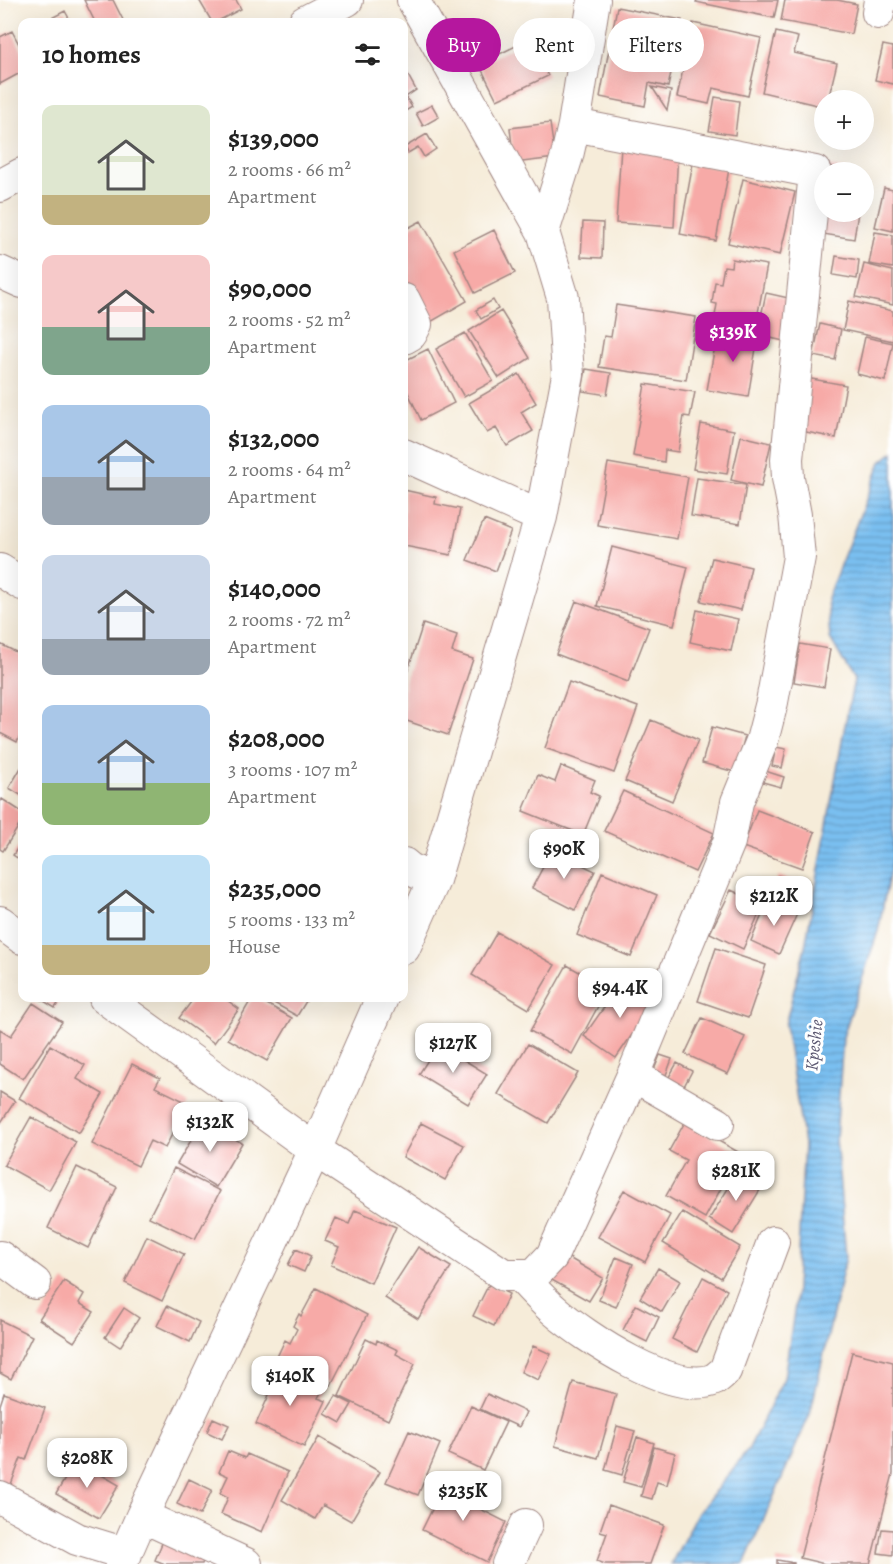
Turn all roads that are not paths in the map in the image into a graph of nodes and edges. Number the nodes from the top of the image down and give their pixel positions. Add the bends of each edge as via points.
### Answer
1 (347, 0) edge
2 (413, 0) edge
3 (594, 0) edge
4 (313, 18) edge
5 (574, 125) junction
6 (18, 176) edge
7 (0, 186) edge
8 (543, 232) junction
9 (0, 272) edge
10 (18, 280) edge
11 (408, 308) edge
12 (408, 336) edge
13 (408, 456) edge
14 (541, 517) junction
15 (0, 570) edge
16 (18, 581) edge
17 (408, 867) edge
18 (434, 880) junction
19 (0, 921) edge
20 (18, 935) edge
21 (408, 939) edge
22 (111, 1002) edge
23 (380, 1002) edge
24 (633, 1075) junction
25 (718, 1124) dead end
26 (315, 1150) junction
27 (773, 1242) dead end
28 (0, 1257) edge
29 (519, 1275) junction
30 (35, 1283) dead end
31 (0, 1497) edge
32 (142, 1516) junction
33 (526, 1526) dead end
34 (124, 1559) edge
35 (246, 1564) edge
36 (508, 1564) edge

1 - 4 street
2 - 8 street
3 - 5 street
5 - 8 street
5 - 24 street via 815,172 787,459 799,557 772,702 762,741 737,802 729,842
6 - 7 street
8 - 14 street via 563,298 568,375
9 - 10 street
11 - 12 street via 416,324
13 - 14 street
14 - 18 street
15 - 16 street
17 - 18 street
18 - 21 street
19 - 20 street
22 - 26 street
23 - 26 street
24 - 25 street
24 - 29 street via 552,1256 534,1275
26 - 29 street via 504,1275
26 - 32 street
27 - 29 street via 725,1371 701,1383 678,1381 610,1351 555,1311
28 - 30 street
31 - 34 street via 77,1539
32 - 34 street
32 - 35 street
33 - 36 street

